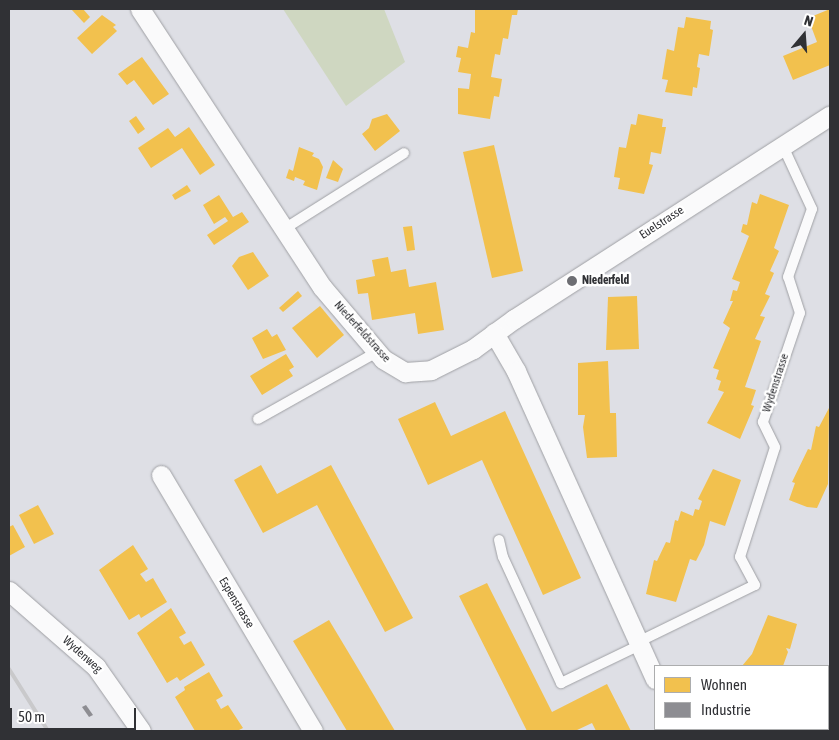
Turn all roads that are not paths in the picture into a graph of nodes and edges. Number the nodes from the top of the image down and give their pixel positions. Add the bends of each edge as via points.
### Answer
1 (140, 9) edge
2 (830, 114) edge
3 (782, 144) junction
4 (404, 153) dead end
5 (284, 229) junction
6 (494, 333) junction
7 (377, 352) junction
8 (258, 419) dead end
9 (161, 475) dead end
10 (499, 540) dead end
11 (9, 591) edge
12 (639, 643) junction
13 (654, 677) edge
14 (142, 731) edge
15 (313, 731) edge

1 - 5 street, Niederfeldstrasse
2 - 3 street, Euelstrasse
3 - 6 street, Euelstrasse
3 - 12 lane, Wydenstrasse via 812,209 788,277 800,313 763,422 775,447 740,557 755,585
4 - 5 lane
5 - 7 street, Niederfeldstrasse via 322,287
6 - 7 street, Niederfeldstrasse via 453,360 423,372 397,369
6 - 12 street via 516,371
7 - 8 lane
9 - 15 street, Espenstrasse
10 - 12 lane via 506,566 561,683
11 - 14 street, Wydenweg via 96,666
12 - 13 street

